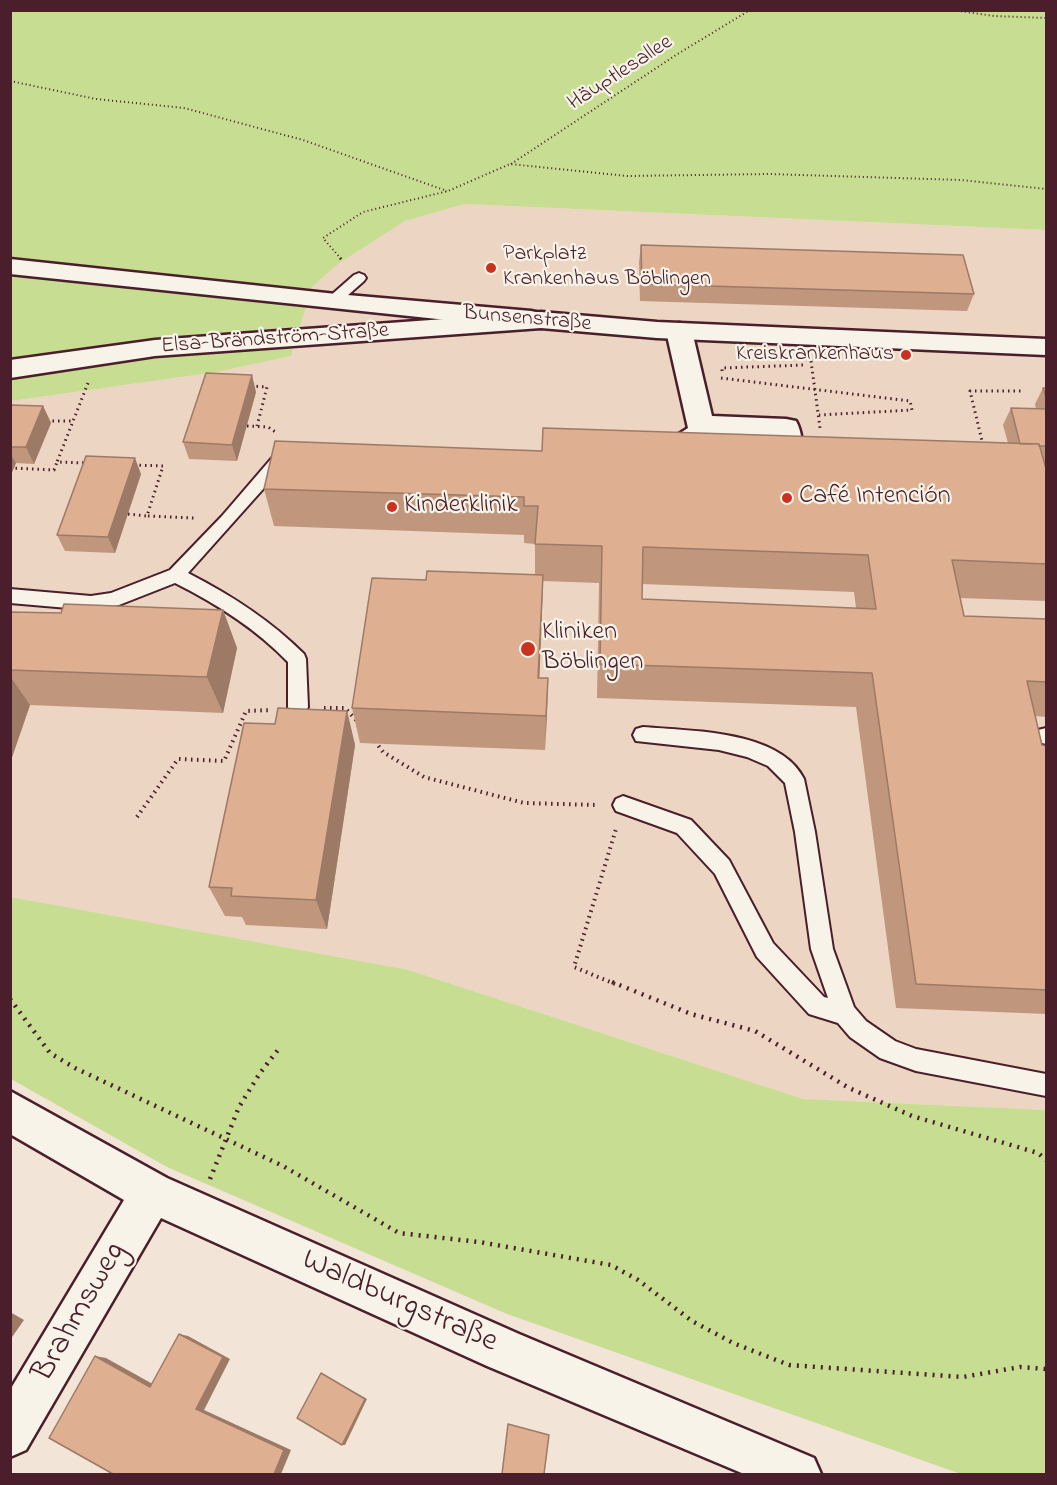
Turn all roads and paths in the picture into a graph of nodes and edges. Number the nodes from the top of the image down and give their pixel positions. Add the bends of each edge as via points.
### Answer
1 (750, 10) edge
2 (953, 10) edge
3 (1047, 18) edge
4 (10, 81) edge
5 (510, 164) junction
6 (1047, 189) edge
7 (448, 192) junction
8 (10, 266) edge
9 (359, 278) joint
10 (334, 300) junction
11 (541, 320) junction
12 (679, 331) junction
13 (1047, 347) edge
14 (10, 369) edge
15 (248, 386) edge
16 (815, 389) junction
17 (1022, 391) dead end
18 (85, 392) dead end
19 (819, 415) junction
20 (42, 420) edge
21 (73, 421) junction
22 (247, 426) dead end
23 (257, 426) junction
24 (268, 427) dead end
25 (821, 435) edge
26 (983, 447) edge
27 (305, 452) edge
28 (637, 452) edge
29 (57, 462) junction
30 (97, 463) edge
31 (130, 464) edge
32 (10, 468) edge
33 (128, 514) dead end
34 (147, 516) junction
35 (195, 518) dead end
36 (176, 574) junction
37 (10, 596) edge
38 (298, 707) junction
39 (361, 726) edge
40 (368, 734) edge
41 (643, 735) dead end
42 (623, 805) junction
43 (137, 817) dead end
44 (10, 999) edge
45 (845, 1014) junction
46 (280, 1046) dead end
47 (1047, 1085) edge
48 (10, 1112) edge
49 (227, 1139) junction
50 (1047, 1160) edge
51 (210, 1180) dead end
52 (152, 1193) junction
53 (1047, 1368) edge
54 (10, 1434) edge
55 (798, 1474) edge

1 - 5 path, Häuptlesallee
2 - 3 path
4 - 7 path via 96,99 184,108 303,140
5 - 6 path via 627,176 770,174 961,180
5 - 7 path, Häuptlesallee
7 - 9 path, Häuptlesallee via 363,212 323,238
8 - 10 street, Bunsenstraße
9 - 10 lane
10 - 11 street, Bunsenstraße
11 - 12 street, Bunsenstraße
11 - 14 street, Elsa-Brändström-Straße via 155,348
12 - 13 street, Bunsenstraße
12 - 28 street via 701,429 678,448
15 - 23 path via 267,387
16 - 16 path via 811,365 722,368 721,379
16 - 19 path
16 - 19 path via 910,401 912,410
17 - 26 path via 970,391
18 - 21 path
19 - 25 path
20 - 21 path
21 - 29 path
22 - 23 path
23 - 24 path
27 - 36 lane via 283,456
29 - 30 path
29 - 32 path via 54,470
31 - 34 path via 163,466
33 - 34 path
34 - 35 path
36 - 37 lane via 114,600 92,603
36 - 38 lane via 251,616 277,637 297,659
38 - 39 path via 345,708
38 - 43 path via 246,711 225,761 178,759
40 - 42 path via 383,752 424,777 524,803
41 - 45 lane via 750,748 775,760 794,779 822,949
42 - 45 lane via 684,826 722,867 765,950 817,1006
42 - 50 path via 574,967 691,1014 755,1031 849,1088 912,1116 1038,1153
44 - 49 path via 50,1053
45 - 47 lane via 858,1029 888,1050 916,1060
46 - 49 path via 239,1107
48 - 52 street, Waldburgstraße
49 - 51 path
49 - 53 path via 283,1166 399,1233 479,1242 611,1265 638,1280 692,1321 733,1343 789,1365 963,1377 1020,1367
52 - 54 street, Brahmsweg
52 - 55 street, Waldburgstraße via 503,1350

